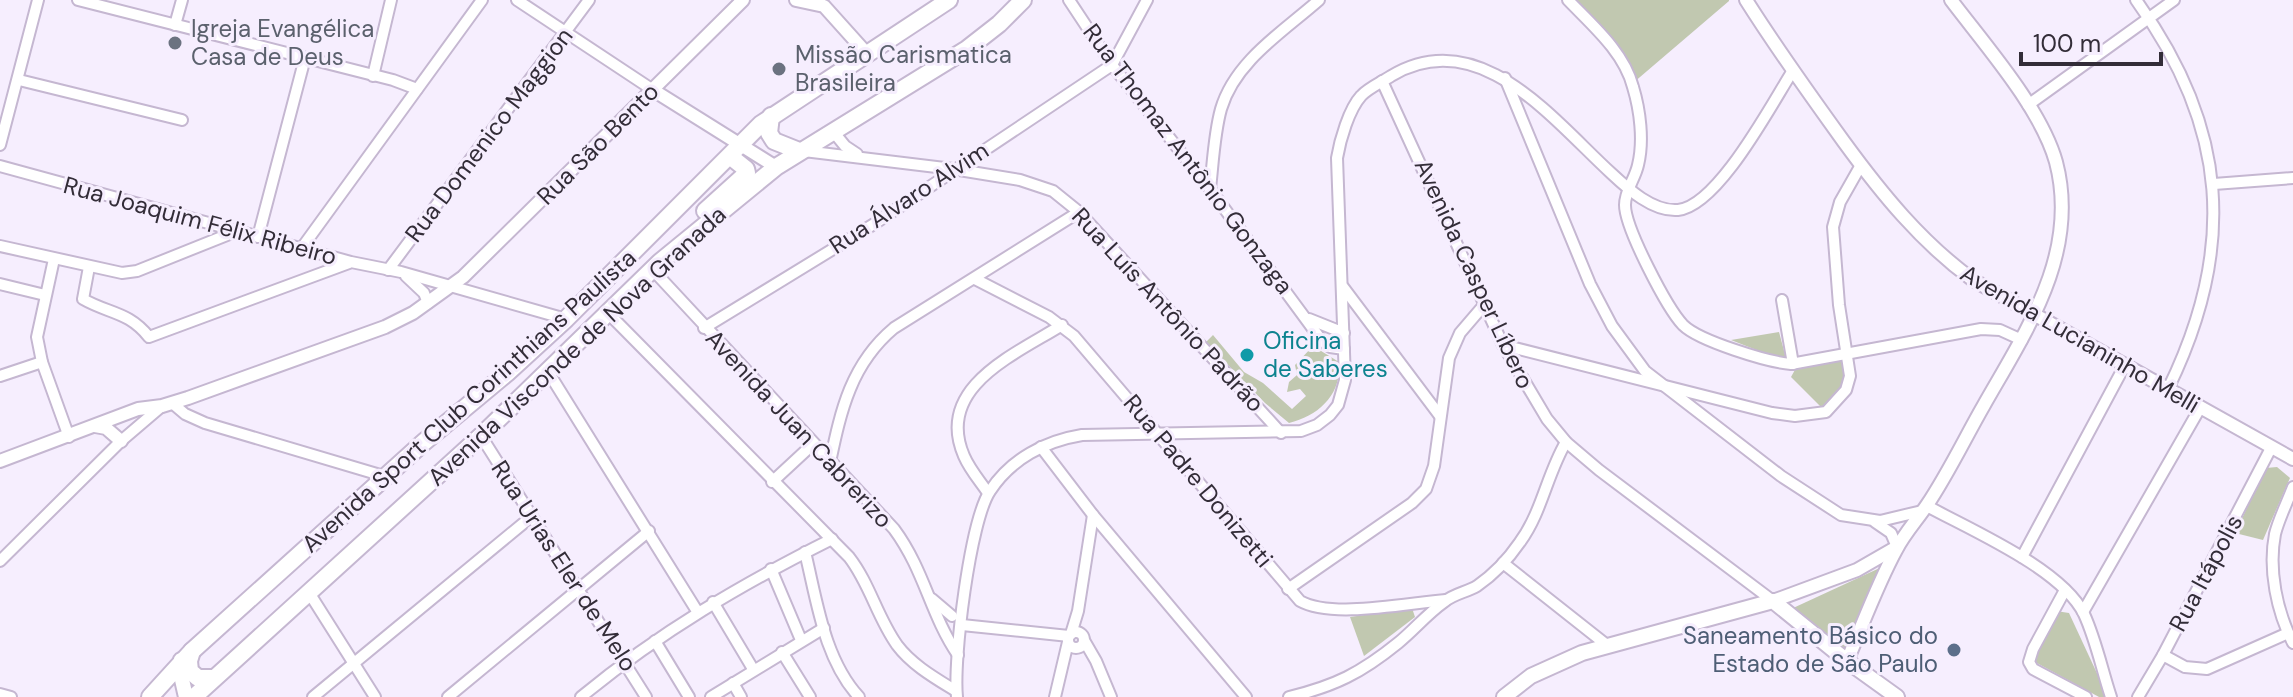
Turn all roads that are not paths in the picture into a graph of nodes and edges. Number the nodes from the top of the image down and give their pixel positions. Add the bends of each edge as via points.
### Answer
1 (38, 0) edge
2 (78, 0) edge
3 (182, 0) edge
4 (391, 0) edge
5 (482, 0) edge
6 (517, 0) edge
7 (589, 0) edge
8 (743, 0) edge
9 (796, 0) edge
10 (949, 0) edge
11 (1023, 0) edge
12 (1069, 0) edge
13 (1147, 0) edge
14 (1319, 0) edge
15 (1568, 0) edge
16 (1746, 0) edge
17 (1951, 0) edge
18 (2136, 0) edge
19 (2174, 0) edge
20 (821, 3) edge
21 (106, 4) edge
22 (2149, 18) junction
23 (175, 25) junction
24 (565, 31) junction
25 (868, 55) junction
26 (305, 58) junction
27 (1112, 65) junction
28 (1792, 72) junction
29 (373, 76) junction
30 (1504, 77) junction
31 (19, 80) junction
32 (1382, 81) junction
33 (653, 90) junction
34 (413, 94) junction
35 (2028, 105) junction
36 (771, 116) junction
37 (182, 120) dead end
38 (832, 130) junction
39 (0, 145) edge
40 (736, 151) junction
41 (799, 151) junction
42 (863, 157) junction
43 (1861, 165) junction
44 (0, 166) edge
45 (776, 167) junction
46 (953, 169) junction
47 (2293, 178) edge
48 (2214, 184) junction
49 (1210, 189) junction
50 (1627, 189) junction
51 (1079, 212) junction
52 (237, 231) junction
53 (258, 237) junction
54 (0, 246) edge
55 (301, 249) junction
56 (54, 259) junction
57 (351, 262) junction
58 (656, 266) junction
59 (89, 267) junction
60 (388, 270) junction
61 (401, 272) junction
62 (975, 279) junction
63 (0, 284) edge
64 (1342, 285) junction
65 (452, 287) junction
66 (45, 295) junction
67 (1782, 300) dead end
68 (428, 303) junction
69 (1484, 305) junction
70 (607, 312) junction
71 (2035, 314) junction
72 (1308, 318) junction
73 (566, 319) junction
74 (1062, 325) junction
75 (704, 328) junction
76 (1344, 333) junction
77 (2022, 340) junction
78 (1503, 345) junction
79 (1344, 349) junction
80 (1847, 354) junction
81 (42, 362) junction
82 (1793, 364) junction
83 (2125, 365) junction
84 (547, 370) junction
85 (0, 376) edge
86 (1659, 385) junction
87 (2168, 389) junction
88 (167, 404) junction
89 (2200, 408) junction
90 (1440, 416) junction
91 (95, 426) junction
92 (1158, 432) junction
93 (1281, 433) junction
94 (481, 436) junction
95 (69, 437) junction
96 (121, 441) junction
97 (1566, 442) junction
98 (813, 444) junction
99 (1041, 447) junction
100 (2271, 448) junction
101 (2293, 459) edge
102 (0, 461) edge
103 (830, 462) junction
104 (387, 477) junction
105 (772, 482) junction
106 (2293, 487) edge
107 (988, 493) junction
108 (1925, 508) junction
109 (1093, 515) junction
110 (531, 517) junction
111 (1873, 521) junction
112 (649, 531) junction
113 (832, 539) junction
114 (1897, 547) junction
115 (805, 552) junction
116 (2022, 557) junction
117 (0, 561) edge
118 (1503, 563) junction
119 (771, 569) junction
120 (578, 589) junction
121 (1288, 589) junction
122 (2065, 590) junction
123 (308, 591) junction
124 (932, 598) junction
125 (1446, 600) junction
126 (1773, 601) junction
127 (713, 602) junction
128 (697, 611) junction
129 (2083, 612) junction
130 (938, 619) junction
131 (958, 619) junction
132 (824, 628) junction
133 (944, 635) junction
134 (2290, 638) edge
135 (960, 639) junction
136 (801, 640) junction
137 (655, 641) junction
138 (1074, 641) junction
139 (1608, 646) junction
140 (782, 652) junction
141 (958, 655) junction
142 (2163, 655) junction
143 (187, 656) junction
144 (1847, 661) junction
145 (625, 663) junction
146 (353, 664) junction
147 (753, 669) junction
148 (733, 683) junction
149 (204, 690) edge
150 (0, 694) edge
151 (157, 694) edge
152 (853, 694) edge
153 (957, 694) edge
154 (11, 697) edge
155 (186, 697) edge
156 (313, 697) edge
157 (375, 697) edge
158 (448, 697) edge
159 (581, 697) edge
160 (646, 697) edge
161 (689, 697) edge
162 (711, 697) edge
163 (741, 697) edge
164 (810, 697) edge
165 (1055, 697) edge
166 (1111, 697) edge
167 (1246, 697) edge
168 (1289, 697) edge
169 (1504, 697) edge
170 (1897, 697) edge
171 (2086, 697) edge
172 (2111, 697) edge
173 (2138, 697) edge

1 - 31 street
2 - 21 street
3 - 23 street
4 - 29 street
5 - 34 street
6 - 24 street
7 - 24 street, Rua Domenico Maggion
8 - 33 street, Rua São Bento
9 - 20 street
10 - 25 main road, Avenida Sport Club Corinthians Paulista
11 - 38 main road, Avenida Visconde de Nova Granada via 967,49
12 - 27 street, Rua Thomaz Antônio Gonzaga
13 - 27 street
14 - 49 street via 1246,64 1232,84 1221,111
15 - 50 street via 1615,51 1634,87 1640,151
16 - 28 street, Avenida Lucianinho Melli
17 - 35 street
18 - 22 street
19 - 22 street
20 - 25 street
21 - 23 street
22 - 35 street
22 - 48 street via 2193,101
23 - 26 street
24 - 33 street
24 - 60 street, Rua Domenico Maggion
25 - 36 main road, Avenida Sport Club Corinthians Paulista
26 - 29 street
26 - 53 street
27 - 46 street, Rua Álvaro Alvim
27 - 49 street, Rua Thomaz Antônio Gonzaga
28 - 43 street, Avenida Lucianinho Melli
28 - 50 street via 1725,178 1697,202 1680,210 1666,209
29 - 34 street
30 - 32 street via 1474,64 1442,60 1412,66
30 - 50 street
30 - 86 street via 1602,310 1621,342
31 - 37 street
31 - 39 street
32 - 64 street via 1361,96 1339,141
32 - 69 street, Avenida Casper Líbero
33 - 40 street
33 - 65 street, Rua São Bento
34 - 55 street
35 - 71 street via 2056,162 2061,228 2054,267
36 - 40 main road, Avenida Sport Club Corinthians Paulista
36 - 41 main road via 769,133 774,141
38 - 41 main road, Avenida Visconde de Nova Granada
38 - 42 street
40 - 45 street
40 - 58 main road via 747,173 668,245
40 - 73 main road, Avenida Sport Club Corinthians Paulista
41 - 42 street, Rua Luís Antônio Padrão
41 - 45 main road, Avenida Visconde de Nova Granada
42 - 46 street, Rua Luís Antônio Padrão
43 - 71 street, Avenida Lucianinho Melli via 1892,206 1949,263
43 - 80 street via 1833,227
44 - 52 street, Rua Joaquim Félix Ribeiro
45 - 58 main road, Avenida Visconde de Nova Granada
46 - 51 street, Rua Luís Antônio Padrão via 1037,184
46 - 75 street, Rua Álvaro Alvim
47 - 48 street
48 - 87 street via 2203,296
49 - 72 street, Rua Thomaz Antônio Gonzaga
50 - 82 street via 1625,205 1635,239 1683,325 1704,338
51 - 62 street
51 - 93 street, Rua Luís Antônio Padrão
52 - 53 street, Rua Joaquim Félix Ribeiro
52 - 59 street via 137,271
53 - 55 street, Rua Joaquim Félix Ribeiro
54 - 56 street
55 - 57 street, Rua Joaquim Félix Ribeiro
56 - 59 street
56 - 66 street
57 - 59 street via 149,337 125,315 83,299
57 - 60 street, Rua Joaquim Félix Ribeiro
58 - 70 main road, Avenida Visconde de Nova Granada
58 - 75 street, Avenida Juan Cabrerizo
60 - 61 street, Rua Joaquim Félix Ribeiro
61 - 65 street, Rua Joaquim Félix Ribeiro
61 - 68 street
62 - 74 street, Rua Padre Donizetti
62 - 103 street via 894,328 868,353 845,398
63 - 66 street
64 - 76 street
64 - 90 street
65 - 68 street, Rua São Bento
65 - 73 street, Rua Joaquim Félix Ribeiro
66 - 81 street via 37,337
67 - 82 street
68 - 88 street, Rua São Bento via 385,327
69 - 78 street, Avenida Casper Líbero
69 - 90 street via 1453,346
70 - 84 main road, Avenida Visconde de Nova Granada
70 - 105 street
71 - 77 street
71 - 83 street, Avenida Lucianinho Melli
72 - 76 street, Rua Thomaz Antônio Gonzaga
72 - 79 street, Rua Thomaz Antônio Gonzaga via 1326,344
73 - 104 main road, Avenida Sport Club Corinthians Paulista
74 - 92 street, Rua Padre Donizetti
74 - 107 street via 984,374 966,394 960,444
75 - 98 street, Avenida Juan Cabrerizo
76 - 79 street
77 - 80 street via 1981,329
77 - 108 street
78 - 86 street
78 - 97 street, Avenida Casper Líbero via 1529,394
79 - 93 street via 1345,380 1338,405 1317,425
80 - 82 street
80 - 86 street via 1846,390 1826,412 1813,415 1772,413
81 - 85 street
81 - 95 street
83 - 87 street, Avenida Lucianinho Melli
83 - 116 street
84 - 94 main road, Avenida Visconde de Nova Granada
84 - 112 street
86 - 111 street via 1825,506
87 - 89 street, Avenida Lucianinho Melli
88 - 91 street, Rua São Bento
88 - 96 street
88 - 104 street via 205,423
89 - 100 street, Avenida Lucianinho Melli
89 - 129 street
90 - 121 street via 1426,489
91 - 95 street, Rua São Bento
91 - 96 street
92 - 93 street
92 - 99 street via 1082,435
92 - 121 street, Rua Padre Donizetti
94 - 110 street, Rua Urias Eler de Melo
94 - 123 main road, Avenida Visconde de Nova Granada
95 - 102 street, Rua São Bento
96 - 117 street
97 - 118 street via 1537,512
97 - 126 street, Avenida Casper Líbero
98 - 103 street, Avenida Juan Cabrerizo
98 - 105 street
99 - 107 street via 1012,465
99 - 109 street
100 - 101 street, Avenida Lucianinho Melli
100 - 142 street, Rua Itápolis
103 - 124 street, Avenida Juan Cabrerizo via 901,539
104 - 143 main road, Avenida Sport Club Corinthians Paulista
105 - 113 street
106 - 134 street via 2274,548 2279,614
107 - 131 street
108 - 111 street
108 - 114 street
108 - 116 street
109 - 138 street
109 - 167 street
110 - 120 street, Rua Urias Eler de Melo
110 - 146 street
111 - 114 street via 1885,527
112 - 120 street
112 - 128 street
113 - 115 street
113 - 153 street via 860,570 898,646
114 - 126 street via 1857,570
114 - 144 street
115 - 119 street
115 - 132 street
116 - 122 street
118 - 125 street via 1477,586
118 - 139 street
119 - 127 street
119 - 136 street
120 - 145 street, Rua Urias Eler de Melo
120 - 158 street
121 - 125 street, Rua Padre Donizetti via 1313,608 1328,611
122 - 129 street
122 - 171 street via 2029,662
123 - 146 street
123 - 149 main road, Avenida Visconde de Nova Granada
124 - 130 street, Avenida Juan Cabrerizo
124 - 131 street, Avenida Juan Cabrerizo
125 - 168 street via 1356,674
126 - 139 main road
126 - 144 main road
127 - 128 street
127 - 147 street
128 - 137 street
129 - 172 street
130 - 131 street
130 - 133 street, Avenida Juan Cabrerizo
131 - 135 street
131 - 138 street
132 - 136 street
132 - 152 street
133 - 135 street
133 - 141 street, Avenida Juan Cabrerizo
134 - 142 street via 2199,670
135 - 141 street
136 - 140 street
137 - 145 street
137 - 161 street
138 - 165 street
138 - 166 street via 1099,667
139 - 169 main road via 1553,664
140 - 147 street
140 - 164 street
141 - 153 street
142 - 173 street, Rua Itápolis
143 - 149 main road via 190,671
143 - 151 main road, Avenida Sport Club Corinthians Paulista
143 - 155 main road via 181,675
144 - 170 main road
145 - 159 street
145 - 160 street, Rua Urias Eler de Melo
146 - 156 street
146 - 157 street
147 - 148 street
148 - 162 street
148 - 163 street
150 - 154 street

